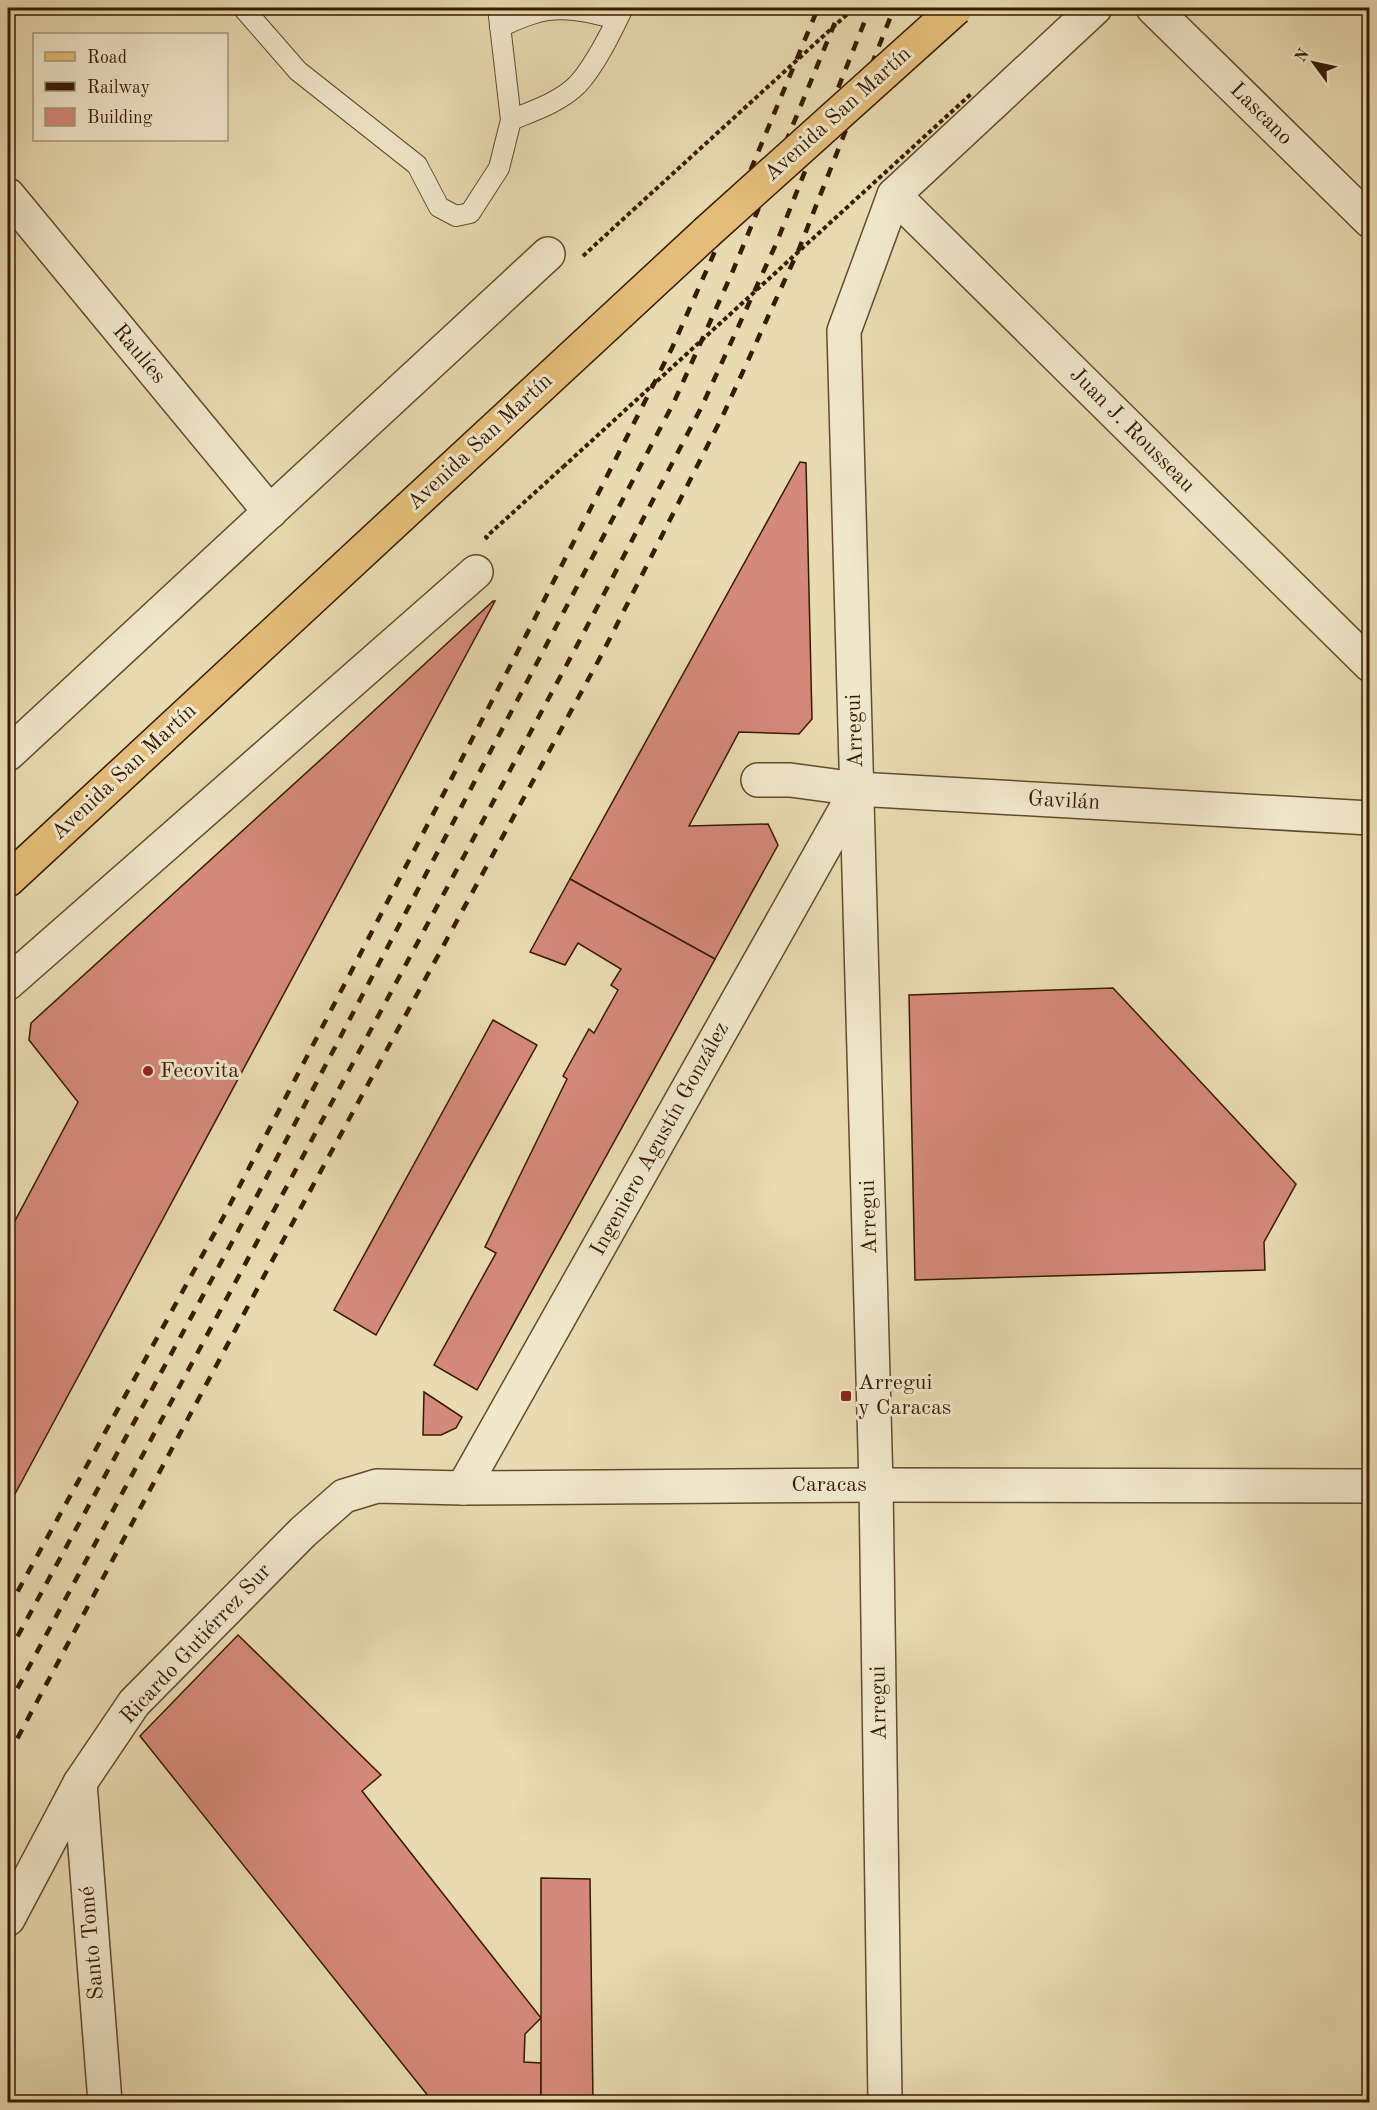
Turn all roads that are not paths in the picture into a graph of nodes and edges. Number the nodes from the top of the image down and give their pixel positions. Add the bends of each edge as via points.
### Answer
1 (243, 8) edge
2 (956, 8) edge
3 (1095, 8) edge
4 (1153, 8) edge
5 (620, 13) edge
6 (499, 17) edge
7 (511, 120) junction
8 (8, 195) edge
9 (894, 195) junction
10 (1370, 221) edge
11 (562, 253) road end
12 (270, 512) junction
13 (476, 572) road end
14 (1370, 665) edge
15 (8, 754) edge
16 (758, 780) dead end
17 (857, 789) junction
18 (1370, 818) edge
19 (8, 880) edge
20 (8, 983) edge
21 (876, 1485) junction
22 (1370, 1486) edge
23 (463, 1488) junction
24 (303, 1532) joint
25 (80, 1783) junction
26 (8, 1919) edge
27 (105, 2103) edge
28 (885, 2103) edge

1 - 7 lane via 298,71 417,165 438,207 456,216 470,213 499,168
2 - 19 main road, Avenida San Martín, bridge
3 - 9 street
4 - 10 street, Lascano
5 - 6 lane via 562,9
5 - 7 lane via 601,51 577,85 547,106
6 - 7 lane
8 - 12 street, Raulíes
9 - 14 street, Juan J. Rousseau
9 - 17 street, Arregui via 844,331
11 - 12 street
12 - 15 street
13 - 20 street
16 - 17 street, Gavilán
17 - 18 street, Gavilán
17 - 21 street, Arregui
17 - 23 street, Ingeniero Agustín González
21 - 22 street, Caracas
21 - 23 street, Caracas
21 - 28 street, Arregui
23 - 24 street, Caracas via 377,1486 344,1496
24 - 25 street, Ricardo Gutiérrez Sur via 134,1703
25 - 26 street, Ricardo Gutiérrez Sur
25 - 27 street, Santo Tomé

